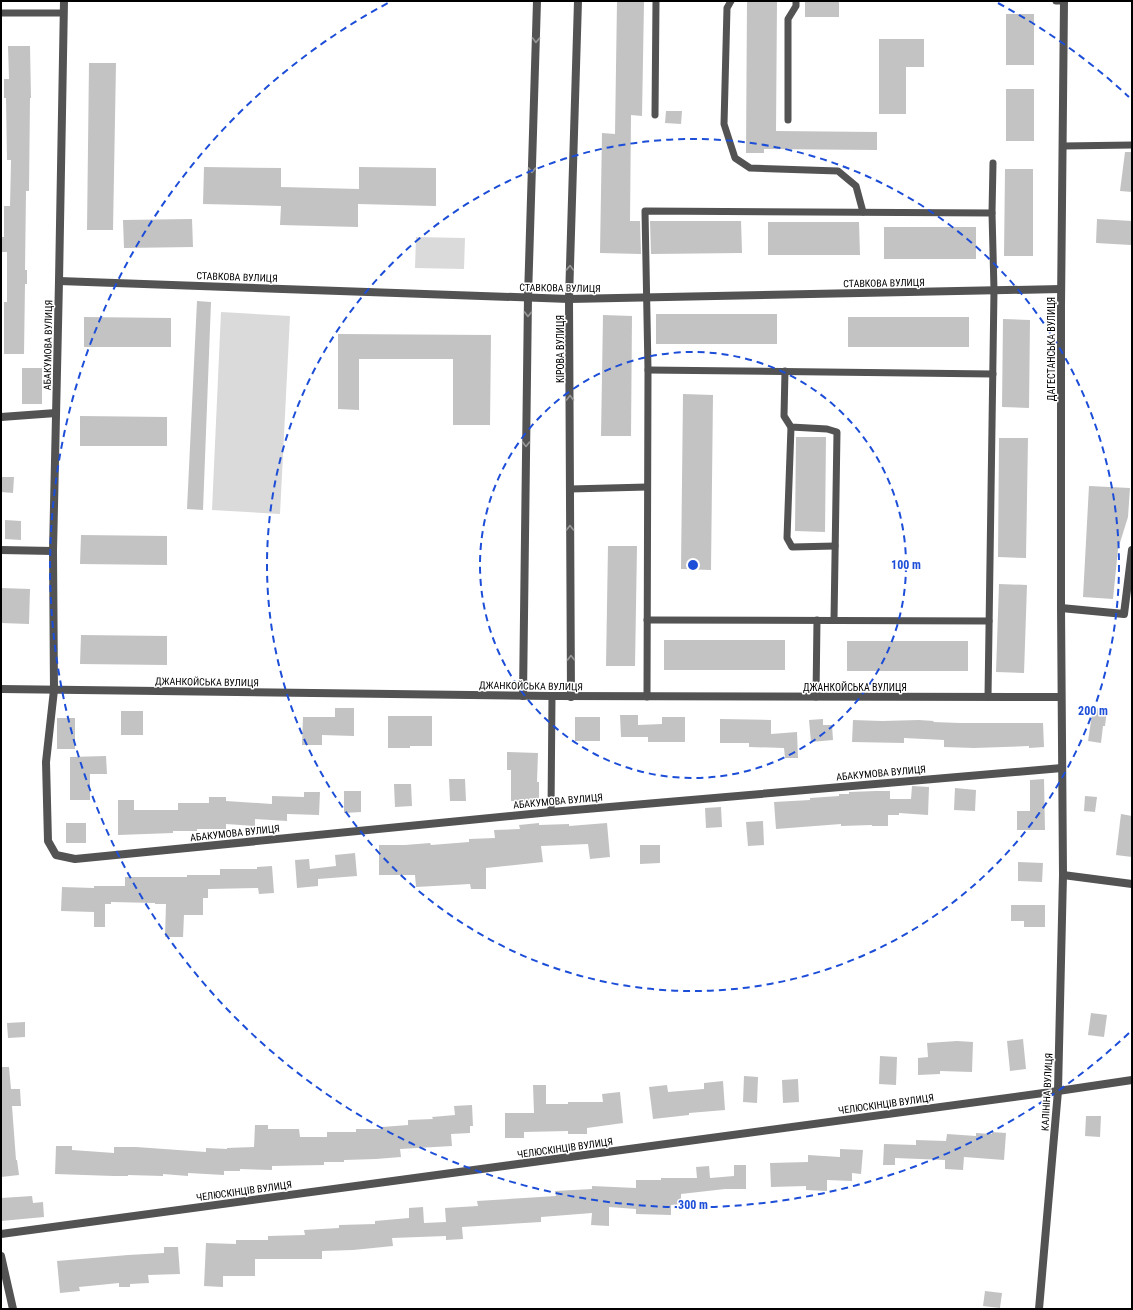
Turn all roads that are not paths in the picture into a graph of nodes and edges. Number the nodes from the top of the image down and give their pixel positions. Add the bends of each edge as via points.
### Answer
1 (64, 1) edge
2 (537, 1) edge
3 (578, 1) edge
4 (656, 1) edge
5 (731, 1) edge
6 (796, 1) edge
7 (1056, 1) edge
8 (1064, 1) edge
9 (1, 13) edge
10 (63, 13) junction
11 (655, 115) dead end
12 (788, 120) dead end
13 (1132, 145) edge
14 (1063, 146) junction
15 (993, 163) dead end
16 (862, 212) junction
17 (992, 213) junction
18 (59, 281) junction
19 (1061, 289) junction
20 (994, 290) junction
21 (528, 297) junction
22 (646, 298) junction
23 (569, 299) junction
24 (648, 370) junction
25 (785, 372) junction
26 (993, 374) junction
27 (56, 413) junction
28 (1, 417) edge
29 (791, 427) junction
30 (647, 487) junction
31 (570, 489) junction
32 (835, 546) junction
33 (1, 550) edge
34 (1132, 550) edge
35 (53, 551) junction
36 (1061, 608) junction
37 (647, 620) junction
38 (817, 620) junction
39 (834, 620) junction
40 (989, 621) junction
41 (1, 689) edge
42 (54, 690) junction
43 (522, 696) junction
44 (552, 696) junction
45 (571, 696) junction
46 (647, 697) junction
47 (816, 697) junction
48 (988, 697) junction
49 (1061, 698) junction
50 (1062, 768) junction
51 (551, 812) junction
52 (1063, 875) junction
53 (1132, 884) edge
54 (1132, 1080) edge
55 (1058, 1091) junction
56 (1, 1234) edge
57 (1, 1256) edge
58 (13, 1309) edge
59 (1039, 1309) edge

1 - 10 street, АБАКУМОВА ВУЛИЦЯ
2 -> 21 street
23 -> 3 street, КІРОВА ВУЛИЦЯ
4 - 11 lane
5 - 16 lane via 727,8 724,124 735,158 750,168 838,171 856,186
6 - 12 lane via 796,6 788,19
7 - 8 lane
8 - 14 street, ДАГЕСТАНСЬКА ВУЛИЦЯ
9 - 10 lane
10 - 18 street, АБАКУМОВА ВУЛИЦЯ
13 - 14 lane
14 - 19 street, ДАГЕСТАНСЬКА ВУЛИЦЯ
15 - 17 lane
16 - 17 lane
16 - 22 lane via 645,211
17 - 20 lane
18 - 21 street, СТАВКОВА ВУЛИЦЯ
18 - 27 street, АБАКУМОВА ВУЛИЦЯ
19 - 20 street, СТАВКОВА ВУЛИЦЯ
19 - 36 street, ДАГЕСТАНСЬКА ВУЛИЦЯ
20 - 22 street, СТАВКОВА ВУЛИЦЯ
20 - 26 lane
21 - 23 street, СТАВКОВА ВУЛИЦЯ
21 -> 43 street
22 - 23 street, СТАВКОВА ВУЛИЦЯ
22 - 24 lane
31 -> 23 street, КІРОВА ВУЛИЦЯ
24 - 25 lane
24 - 30 lane
25 - 26 lane
25 - 29 lane via 784,416
26 - 40 lane
27 - 28 street
27 - 35 street, АБАКУМОВА ВУЛИЦЯ
29 - 32 lane via 837,432
29 - 32 lane via 787,538 792,547
30 - 31 lane
30 - 37 lane
45 -> 31 street, КІРОВА ВУЛИЦЯ
32 - 39 lane
33 - 35 street
34 - 36 street via 1124,614
35 - 42 street, АБАКУМОВА ВУЛИЦЯ
36 - 49 street, ДАГЕСТАНСЬКА ВУЛИЦЯ
37 - 38 lane
37 - 46 lane
38 - 39 lane
38 - 47 lane
39 - 40 lane
40 - 48 lane
41 - 42 street, ДЖАНКОЙСЬКА ВУЛИЦЯ
42 - 43 street, ДЖАНКОЙСЬКА ВУЛИЦЯ
42 - 51 street, АБАКУМОВА ВУЛИЦЯ via 46,762 48,841 56,856 75,859
43 - 44 street, ДЖАНКОЙСЬКА ВУЛИЦЯ
44 - 45 street, ДЖАНКОЙСЬКА ВУЛИЦЯ
44 - 51 lane
45 - 46 street, ДЖАНКОЙСЬКА ВУЛИЦЯ
46 - 47 street, ДЖАНКОЙСЬКА ВУЛИЦЯ
47 - 48 street, ДЖАНКОЙСЬКА ВУЛИЦЯ
48 - 49 street, ДЖАНКОЙСЬКА ВУЛИЦЯ
49 - 50 street, ДАГЕСТАНСЬКА ВУЛИЦЯ
50 - 51 street, АБАКУМОВА ВУЛИЦЯ
50 - 52 street, КАЛІНІНА ВУЛИЦЯ
52 - 53 street
52 - 55 street, КАЛІНІНА ВУЛИЦЯ
54 - 55 street, ЧЕЛЮСКІНЦІВ ВУЛИЦЯ
55 - 56 street, ЧЕЛЮСКІНЦІВ ВУЛИЦЯ
55 - 59 street, КАЛІНІНА ВУЛИЦЯ
57 - 58 street

